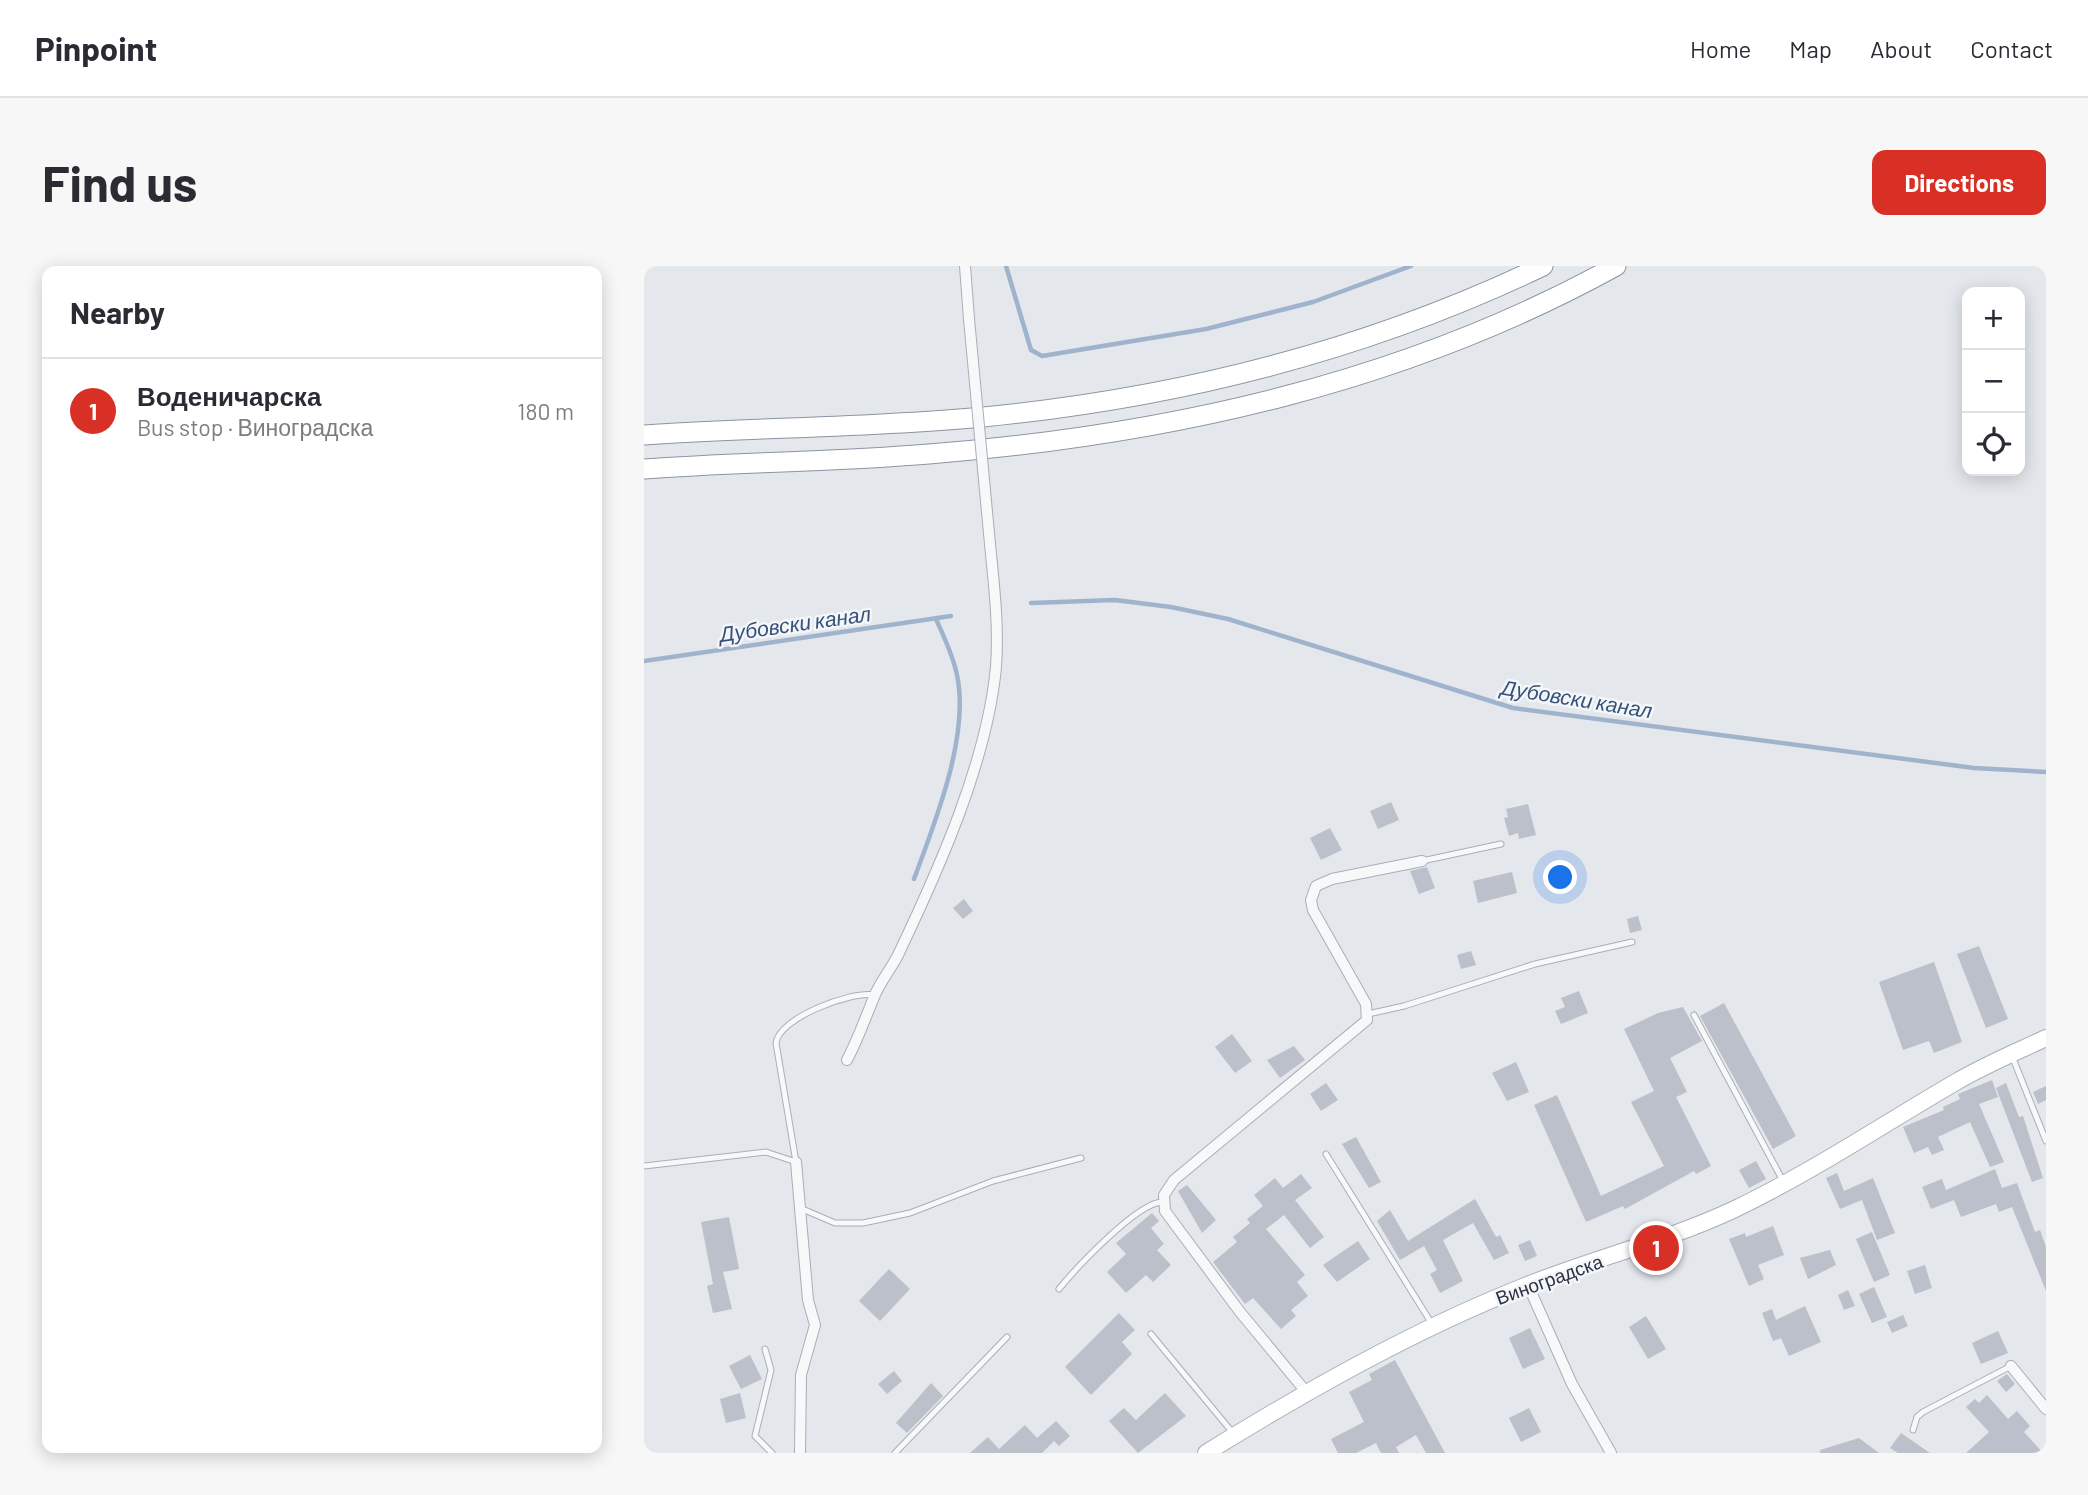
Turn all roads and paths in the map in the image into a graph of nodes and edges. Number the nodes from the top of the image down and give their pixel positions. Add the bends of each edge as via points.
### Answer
1 (965, 266) edge
2 (1543, 266) edge
3 (1616, 266) edge
4 (644, 435) edge
5 (644, 469) edge
6 (1501, 844) dead end
7 (1422, 861) joint
8 (1632, 942) dead end
9 (875, 995) junction
10 (1368, 1014) junction
11 (1693, 1015) dead end
12 (2046, 1038) edge
13 (2011, 1054) junction
14 (847, 1060) dead end
15 (2046, 1140) edge
16 (1326, 1154) dead end
17 (1081, 1158) dead end
18 (796, 1162) junction
19 (644, 1167) edge
20 (1784, 1184) junction
21 (1163, 1202) junction
22 (800, 1208) junction
23 (1528, 1285) junction
24 (1059, 1289) dead end
25 (1434, 1326) junction
26 (1151, 1334) dead end
27 (1007, 1338) dead end
28 (765, 1349) dead end
29 (2011, 1366) joint
30 (1307, 1393) junction
31 (2046, 1409) edge
32 (1913, 1430) dead end
33 (1235, 1435) junction
34 (772, 1453) edge
35 (800, 1453) edge
36 (895, 1453) edge
37 (1206, 1453) edge
38 (1611, 1453) edge

1 - 9 street, bridge via 996,604 996,667 978,757 961,807 898,954
2 - 4 highway via 1471,299 1334,349 1127,399 928,422
3 - 5 highway via 1483,330 1403,361 1272,402 1198,418 1102,436 988,449
6 - 7 lane
7 - 10 street via 1332,879 1312,893 1315,916
8 - 10 lane via 1535,964
9 - 14 street
9 - 18 lane via 861,993 840,999 777,1033
10 - 21 street via 1363,1027 1170,1184
11 - 20 lane
12 - 13 street, Виноградска
13 - 15 lane
13 - 20 street, Виноградска
16 - 25 lane
17 - 22 lane via 993,1181 909,1213 863,1223 835,1223
18 - 19 lane via 766,1152
18 - 22 street
20 - 23 street, Виноградска via 1692,1227
21 - 24 lane via 1153,1203 1135,1216
21 - 30 street via 1165,1211 1240,1312
22 - 35 street via 808,1300 815,1325 801,1375
23 - 25 street, Виноградска
23 - 38 street via 1572,1384
25 - 30 street, Виноградска
26 - 33 lane
27 - 36 lane
28 - 34 lane via 771,1370 755,1436
29 - 31 street
29 - 32 lane via 1923,1412
30 - 33 street, Виноградска
33 - 37 street, Виноградска

